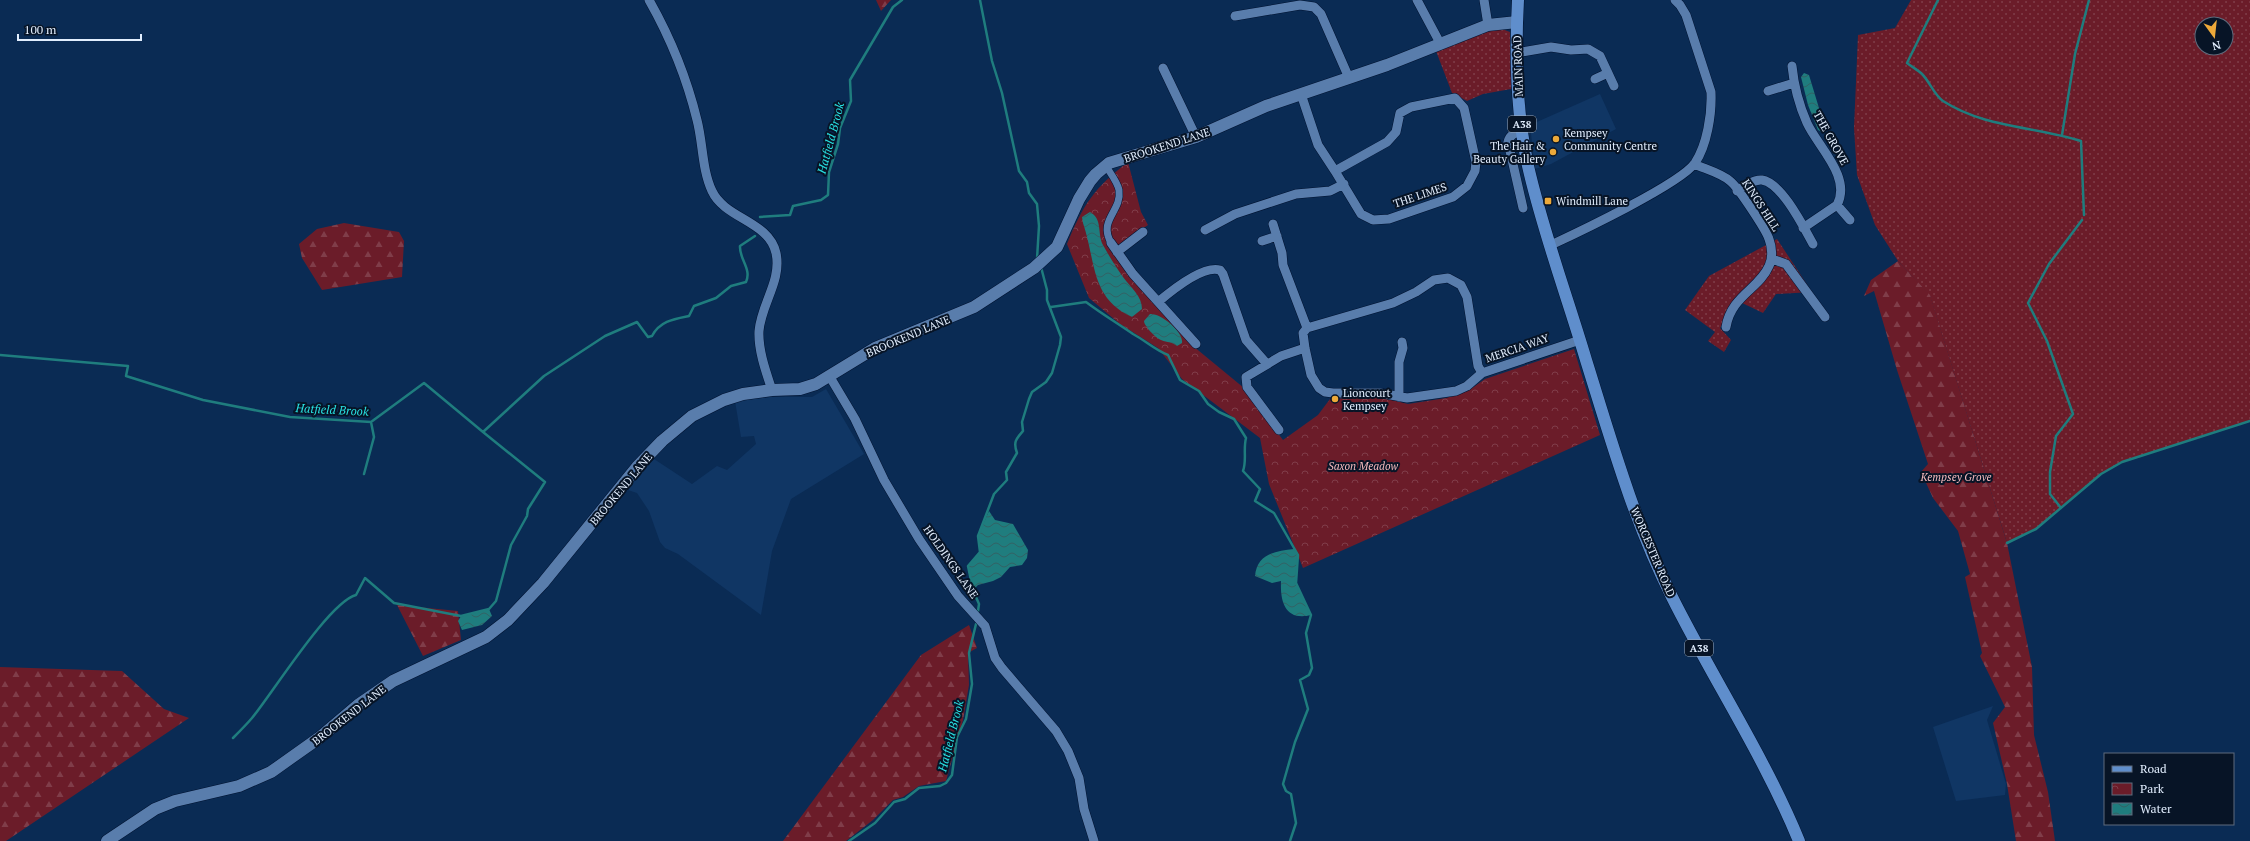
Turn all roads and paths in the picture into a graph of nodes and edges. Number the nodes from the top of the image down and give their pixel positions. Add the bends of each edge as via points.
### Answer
1 (649, 0) edge
2 (1417, 0) edge
3 (1484, 0) edge
4 (1518, 0) edge
5 (1675, 0) edge
6 (1235, 16) dead end
7 (1517, 22) junction
8 (1488, 25) junction
9 (1440, 43) junction
10 (1516, 53) junction
11 (1792, 66) dead end
12 (1163, 68) dead end
13 (1608, 73) junction
14 (1349, 78) junction
15 (1595, 79) dead end
16 (1794, 83) junction
17 (1614, 86) dead end
18 (1768, 91) dead end
19 (1301, 94) junction
20 (1522, 131) junction
21 (1196, 137) junction
22 (1694, 164) junction
23 (1106, 166) junction
24 (1335, 171) junction
25 (1344, 184) junction
26 (1737, 190) junction
27 (1837, 205) junction
28 (1523, 208) dead end
29 (1850, 220) dead end
30 (1273, 224) dead end
31 (1803, 228) junction
32 (1205, 230) dead end
33 (1143, 232) dead end
34 (1277, 236) junction
35 (1262, 241) dead end
36 (1111, 243) joint
37 (1814, 244) dead end
38 (1551, 245) junction
39 (1117, 252) junction
40 (1772, 259) junction
41 (1158, 302) junction
42 (1825, 317) dead end
43 (1726, 327) dead end
44 (1307, 328) junction
45 (1580, 340) junction
46 (1402, 342) dead end
47 (1196, 344) dead end
48 (1304, 348) junction
49 (1267, 364) junction
50 (1482, 373) junction
51 (830, 377) junction
52 (772, 390) junction
53 (1399, 396) junction
54 (1279, 430) dead end
55 (107, 841) edge
56 (1094, 841) edge
57 (1798, 841) edge

1 - 52 street via 667,34 692,104 712,192 722,205 766,235 775,250 777,271 759,332
2 - 9 street
3 - 8 street
4 - 7 main road, MAIN ROAD / A38
5 - 22 street via 1686,15 1711,92 1706,134
6 - 14 street via 1300,4 1314,7 1322,14
7 - 8 street, BROOKEND LANE
7 - 10 main road, MAIN ROAD / A38
8 - 9 street, BROOKEND LANE
9 - 14 street, BROOKEND LANE
10 - 13 street via 1552,47 1588,49 1600,56
10 - 20 main road, MAIN ROAD / A38
11 - 16 street, THE GROVE
12 - 21 street
13 - 15 street
13 - 17 street
14 - 19 street, BROOKEND LANE
16 - 18 street
16 - 27 street, THE GROVE via 1808,124 1840,182 1841,196
19 - 21 street, BROOKEND LANE
19 - 24 street, THE LIMES via 1318,145
20 - 28 street via 1515,133 1508,142
20 - 38 main road, MAIN ROAD / A38 via 1528,167
21 - 23 street, BROOKEND LANE
22 - 26 street, KINGS HILL via 1730,181
22 - 38 street via 1668,184
23 - 36 street via 1119,191 1119,200 1107,224 1107,234
23 - 51 street, BROOKEND LANE via 1096,174 1079,199 1057,247 1034,268 974,307 875,348
24 - 25 street, THE LIMES
24 - 25 street, THE LIMES via 1387,142 1396,132 1400,113 1411,107 1455,98 1464,108 1476,162 1475,171 1467,186 1453,197 1389,219 1373,220 1361,214
25 - 32 street via 1330,191 1296,194 1235,214
26 - 31 street via 1757,180 1768,182 1787,202
26 - 40 street, KINGS HILL via 1769,237
27 - 29 street
27 - 31 street
30 - 34 street
31 - 37 street
33 - 39 street
34 - 35 street
34 - 44 street via 1283,265
36 - 39 street
38 - 45 main road, WORCESTER ROAD / A38
39 - 41 street
40 - 42 street via 1786,264
40 - 43 street via 1764,275 1741,296 1728,318
41 - 47 street
41 - 49 street via 1175,288 1207,270 1220,270 1246,340
44 - 48 street, MERCIA WAY via 1303,333
44 - 50 street via 1393,303 1434,280 1448,278 1461,285 1467,297 1478,366
45 - 50 street, MERCIA WAY
45 - 57 main road, WORCESTER ROAD / A38 via 1629,495 1671,596 1763,763
46 - 53 street
48 - 49 street via 1293,350
48 - 53 street, MERCIA WAY via 1313,382 1325,392
49 - 54 street via 1249,373 1245,384
50 - 53 street, MERCIA WAY via 1467,386 1456,391 1407,398
51 - 52 street, BROOKEND LANE via 800,389
51 - 56 street, HOLDINGS LANE via 884,480 919,538 958,596 985,626 995,658 1056,731 1068,751 1079,778 1084,810
52 - 55 street, BROOKEND LANE via 724,400 692,416 675,429 637,467 543,583 508,620 486,637 393,681 271,772 239,786 174,801 155,809

